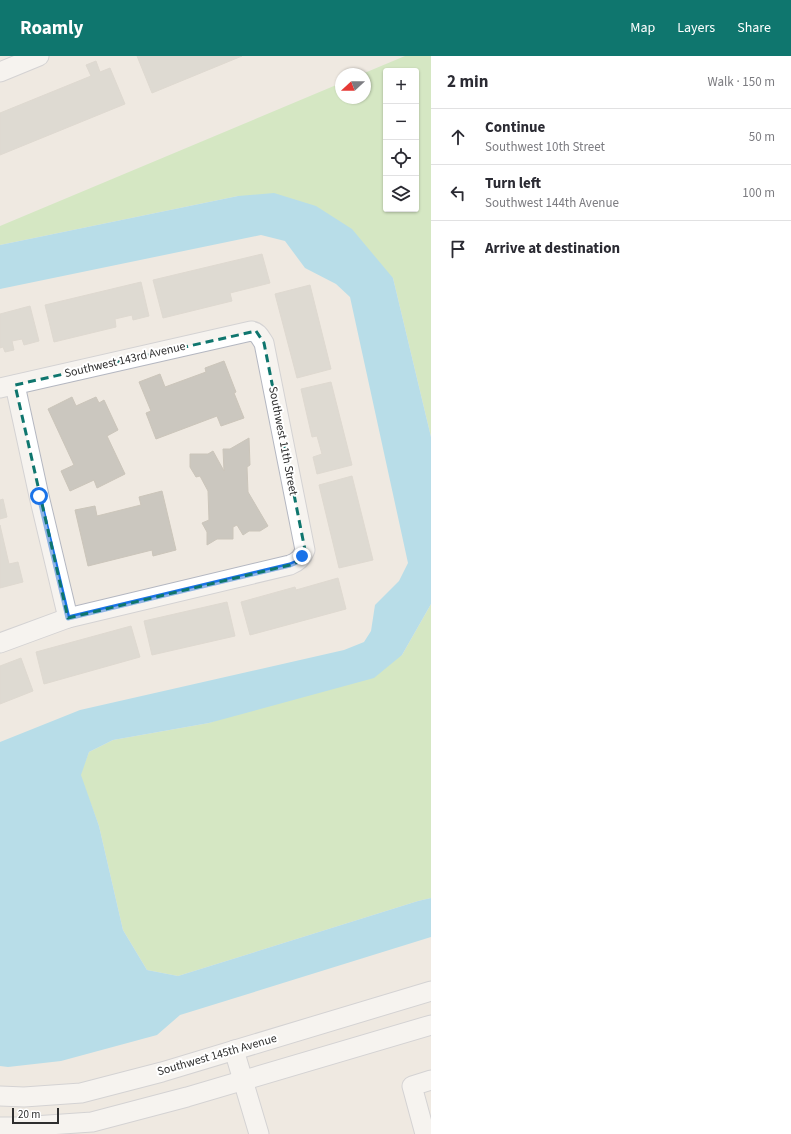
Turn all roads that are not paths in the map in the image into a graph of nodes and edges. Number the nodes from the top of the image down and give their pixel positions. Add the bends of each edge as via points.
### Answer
1 (38, 56) edge
2 (0, 72) edge
3 (251, 331) joint
4 (7, 386) edge
5 (68, 618) junction
6 (0, 643) edge
7 (431, 992) edge
8 (431, 1024) edge
9 (234, 1050) junction
10 (431, 1080) edge
11 (243, 1081) junction
12 (0, 1096) edge
13 (0, 1127) edge
14 (19, 1130) edge
15 (259, 1134) edge
16 (425, 1134) edge

1 - 2 street
3 - 4 street, Southwest 143rd Avenue
3 - 5 street, Southwest 11th Street via 256,331 264,343 304,544 302,556 290,565
4 - 5 street via 37,489
5 - 6 street
7 - 9 street, Southwest 145th Avenue
8 - 11 street
9 - 11 street
9 - 12 street, Southwest 145th Avenue via 81,1093
10 - 16 street via 412,1086
11 - 14 street via 92,1122
11 - 15 street
13 - 14 street

